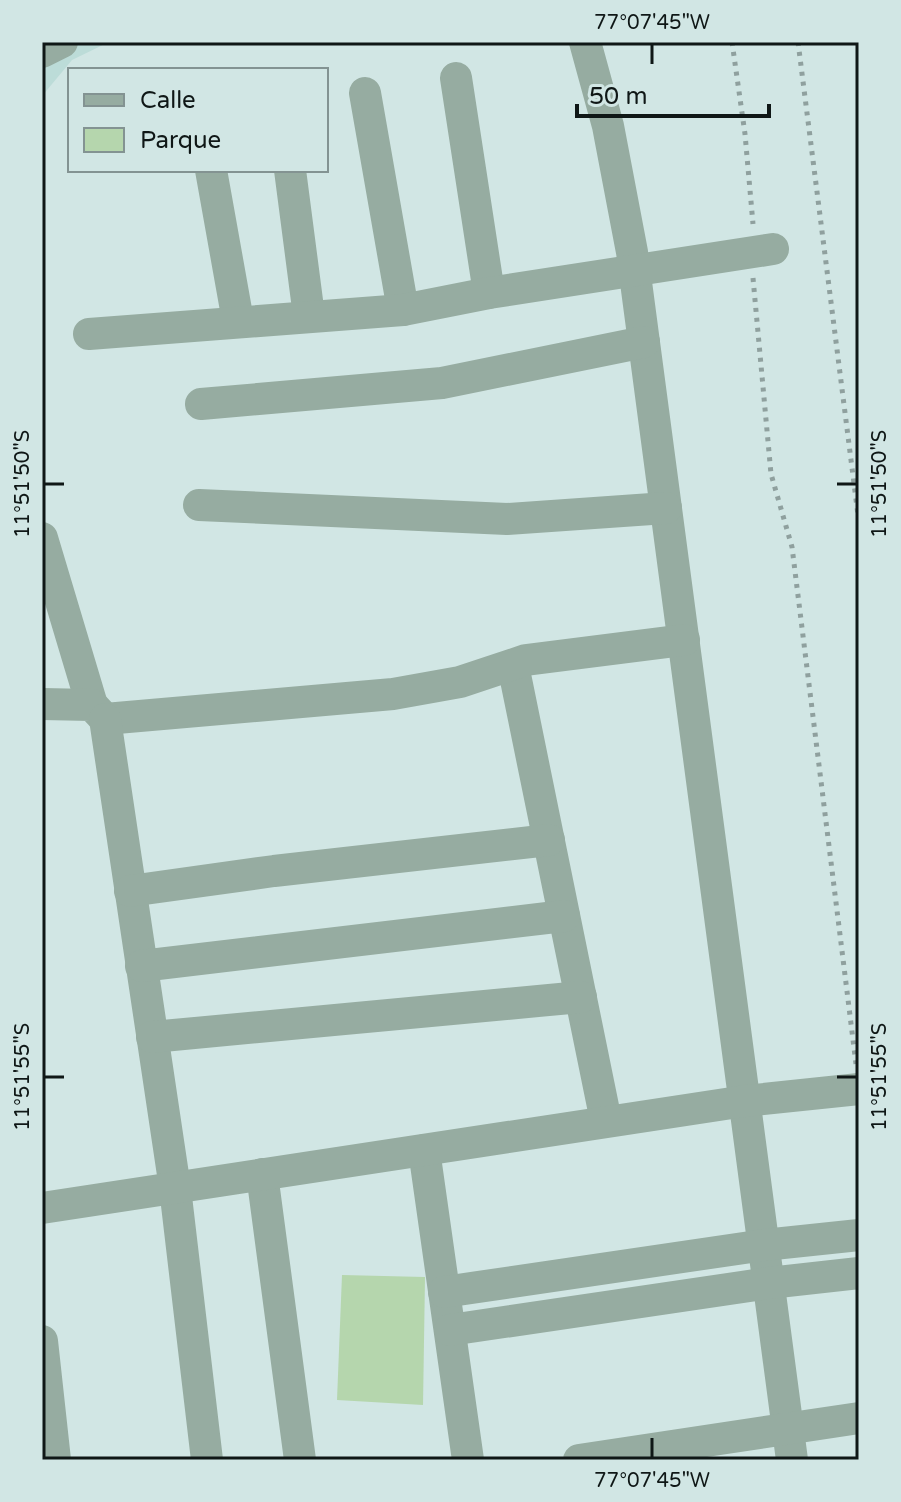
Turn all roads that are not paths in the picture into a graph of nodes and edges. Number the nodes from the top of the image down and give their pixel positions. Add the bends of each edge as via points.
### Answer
1 (62, 42) edge
2 (585, 42) edge
3 (42, 52) edge
4 (456, 78) dead end
5 (365, 93) dead end
6 (211, 172) edge
7 (290, 172) edge
8 (763, 250) road end
9 (635, 271) junction
10 (489, 293) junction
11 (403, 310) junction
12 (309, 316) junction
13 (238, 321) junction
14 (89, 334) dead end
15 (644, 342) junction
16 (201, 404) dead end
17 (199, 505) dead end
18 (666, 508) junction
19 (42, 538) edge
20 (684, 640) junction
21 (513, 665) junction
22 (42, 704) edge
23 (98, 712) junction
24 (549, 840) junction
25 (130, 891) junction
26 (564, 916) junction
27 (141, 966) junction
28 (581, 997) junction
29 (152, 1037) junction
30 (858, 1080) edge
31 (745, 1101) junction
32 (606, 1121) junction
33 (424, 1150) junction
34 (262, 1174) junction
35 (175, 1188) junction
36 (42, 1208) edge
37 (859, 1235) edge
38 (764, 1245) junction
39 (859, 1273) edge
40 (769, 1283) junction
41 (444, 1292) junction
42 (450, 1330) junction
43 (42, 1341) edge
44 (859, 1418) edge
45 (788, 1428) junction
46 (642, 1455) edge
47 (55, 1460) edge
48 (207, 1460) edge
49 (300, 1460) edge
50 (468, 1460) edge
51 (579, 1460) edge
52 (792, 1460) edge

1 - 3 street
2 - 9 street via 608,126
4 - 10 street
5 - 11 street
6 - 13 street
7 - 12 street
8 - 9 street
9 - 10 street
9 - 15 street
10 - 11 street
11 - 12 street
12 - 13 street
13 - 14 street
15 - 16 street via 442,383
15 - 18 street
17 - 18 street via 507,519
18 - 20 street
19 - 23 street
20 - 21 street
20 - 31 street
21 - 23 street via 460,682 393,694
21 - 24 street
22 - 23 street
23 - 25 street
24 - 25 street
24 - 26 street
25 - 27 street
26 - 27 street
26 - 28 street
27 - 29 street
28 - 29 street
28 - 32 street
29 - 35 street
30 - 31 street
31 - 32 street
31 - 38 street
32 - 33 street
33 - 34 street
33 - 41 street
34 - 35 street
34 - 49 street
35 - 36 street
35 - 48 street
37 - 38 street
38 - 40 street
38 - 41 street
39 - 40 street
40 - 42 street
40 - 45 street
41 - 42 street
42 - 50 street
43 - 47 street
44 - 45 street
45 - 46 street
45 - 52 street
46 - 51 street

